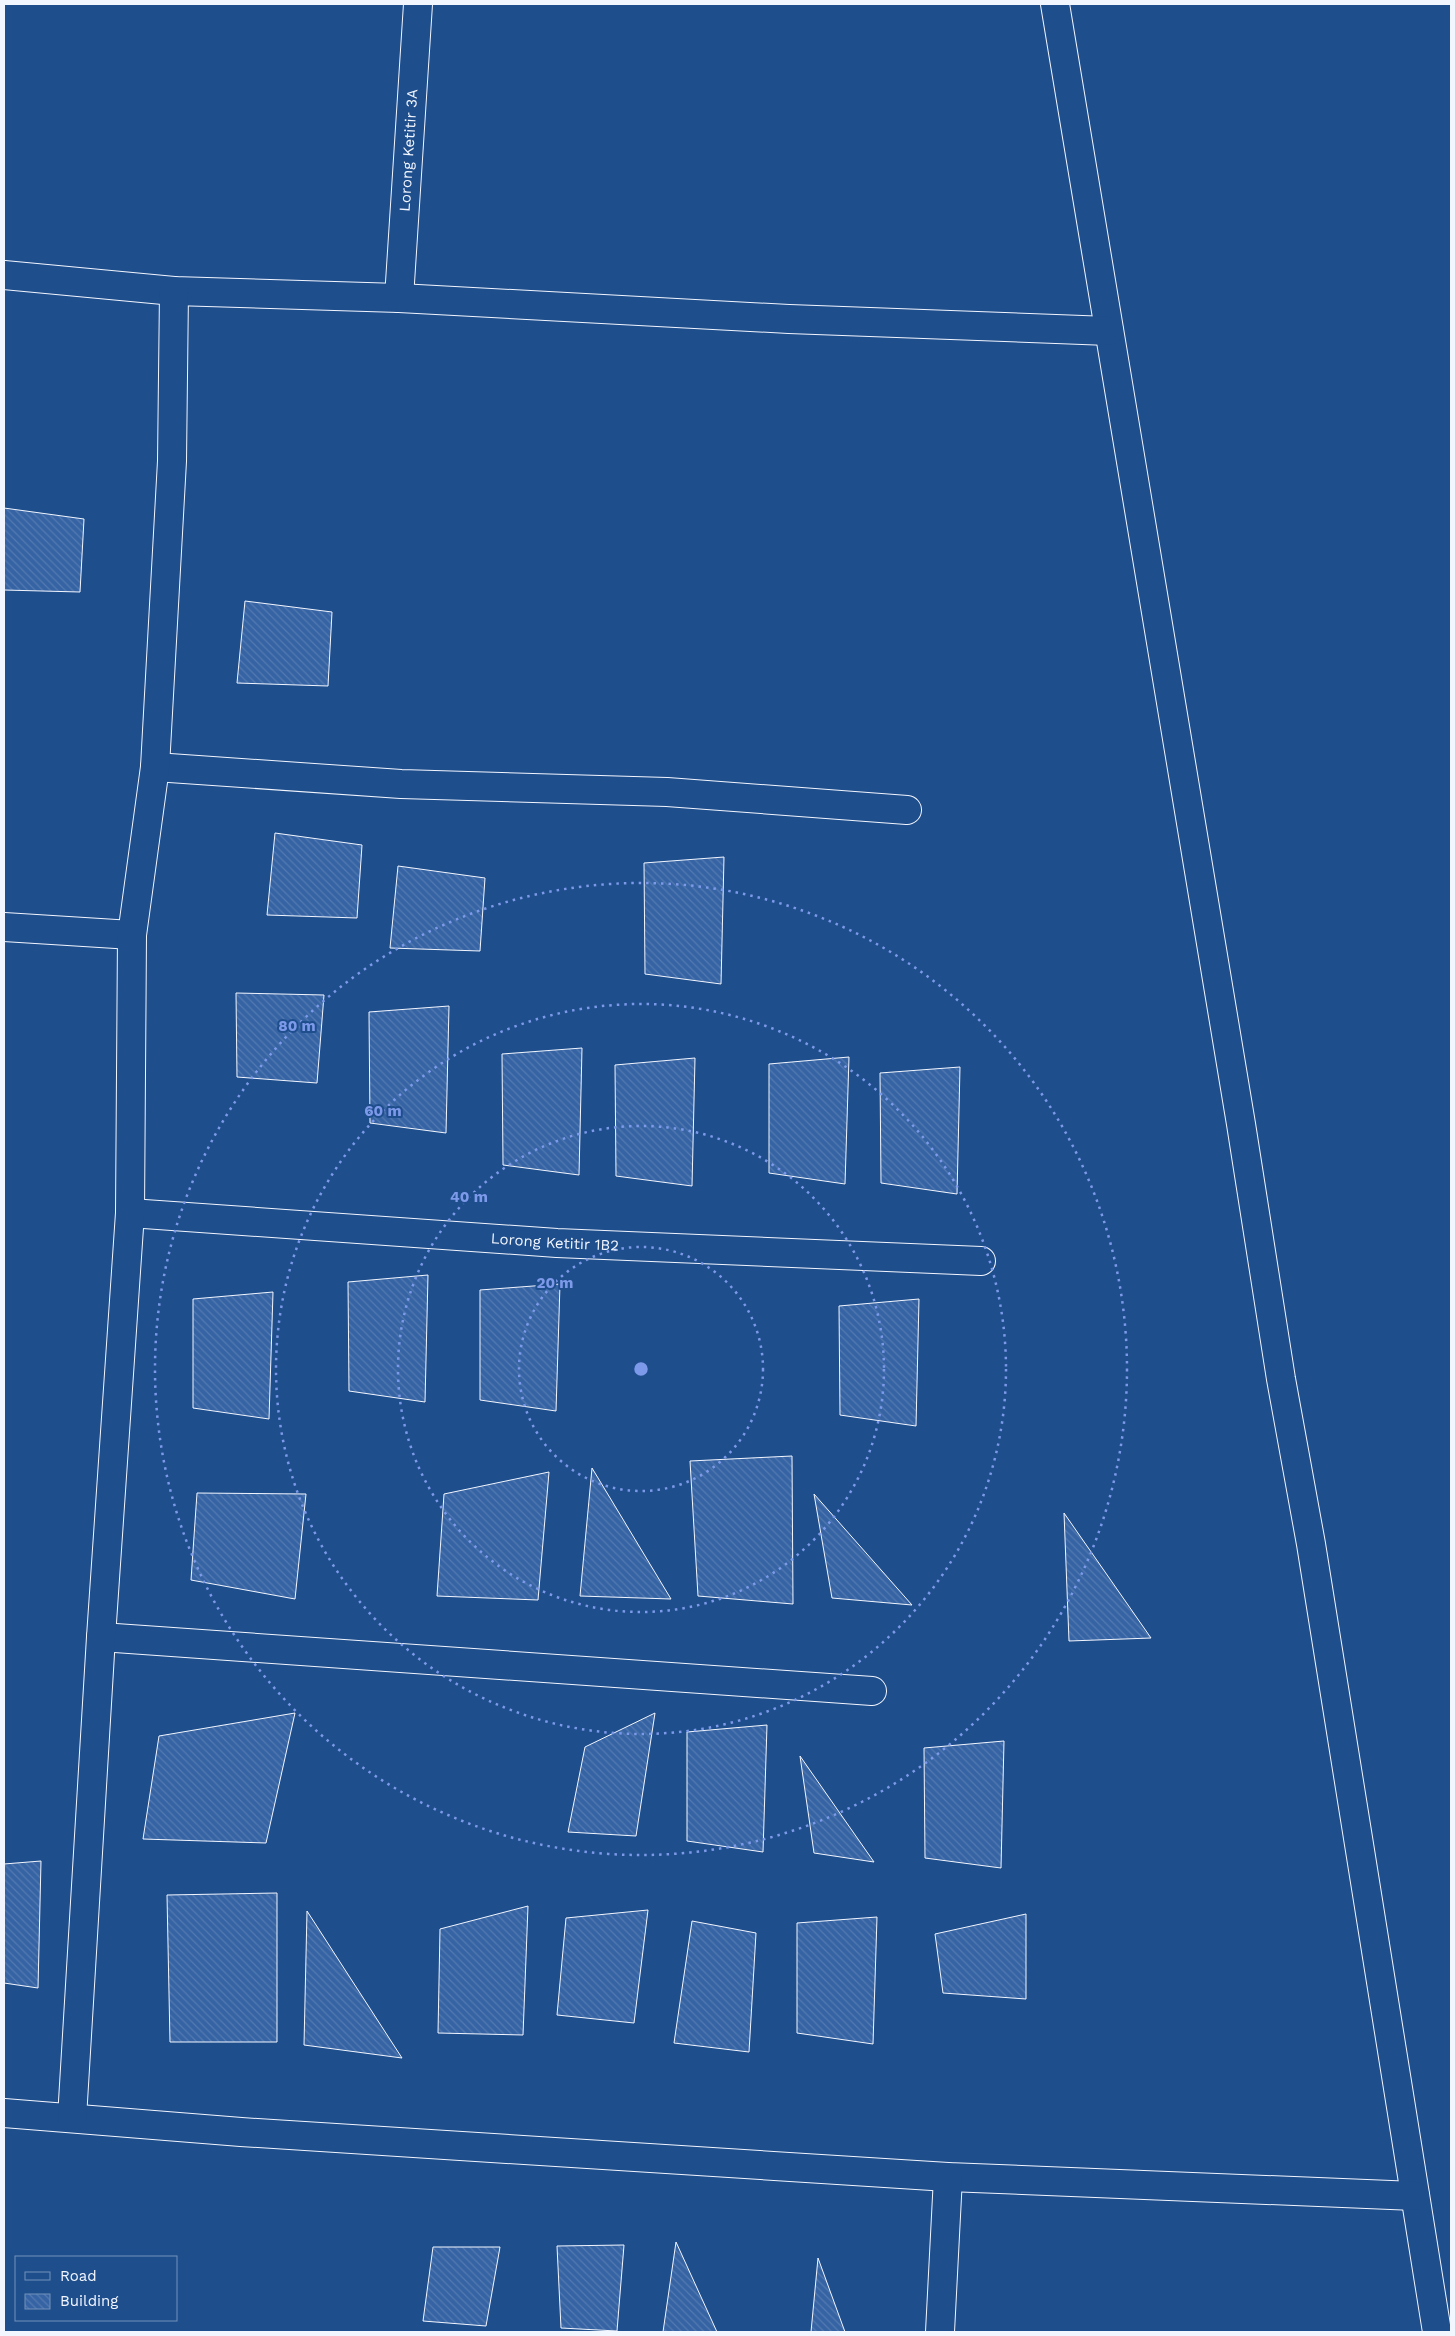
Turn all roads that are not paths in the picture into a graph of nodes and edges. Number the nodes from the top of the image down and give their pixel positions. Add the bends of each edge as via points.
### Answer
1 (418, 4) edge
2 (1055, 4) edge
3 (4, 275) edge
4 (174, 291) junction
5 (399, 298) junction
6 (1110, 331) junction
7 (155, 767) junction
8 (906, 810) dead end
9 (4, 927) edge
10 (132, 934) junction
11 (130, 1212) junction
12 (981, 1261) dead end
13 (101, 1637) junction
14 (872, 1691) dead end
15 (4, 2113) edge
16 (72, 2118) junction
17 (948, 2177) junction
18 (1415, 2196) junction
19 (940, 2332) edge
20 (1438, 2332) edge

1 - 5 street, Lorong Ketitir 3A
2 - 6 street
3 - 4 street
4 - 5 street
4 - 7 street via 172,461
5 - 6 street via 789,319
6 - 18 street
7 - 8 street via 401,784 667,792
7 - 10 street
9 - 10 street
10 - 11 street
11 - 12 street, Lorong Ketitir 1B2 via 557,1243
11 - 13 street
13 - 14 street
13 - 16 street
15 - 16 street
16 - 17 street via 241,2132
17 - 18 street
17 - 19 street
18 - 20 street

